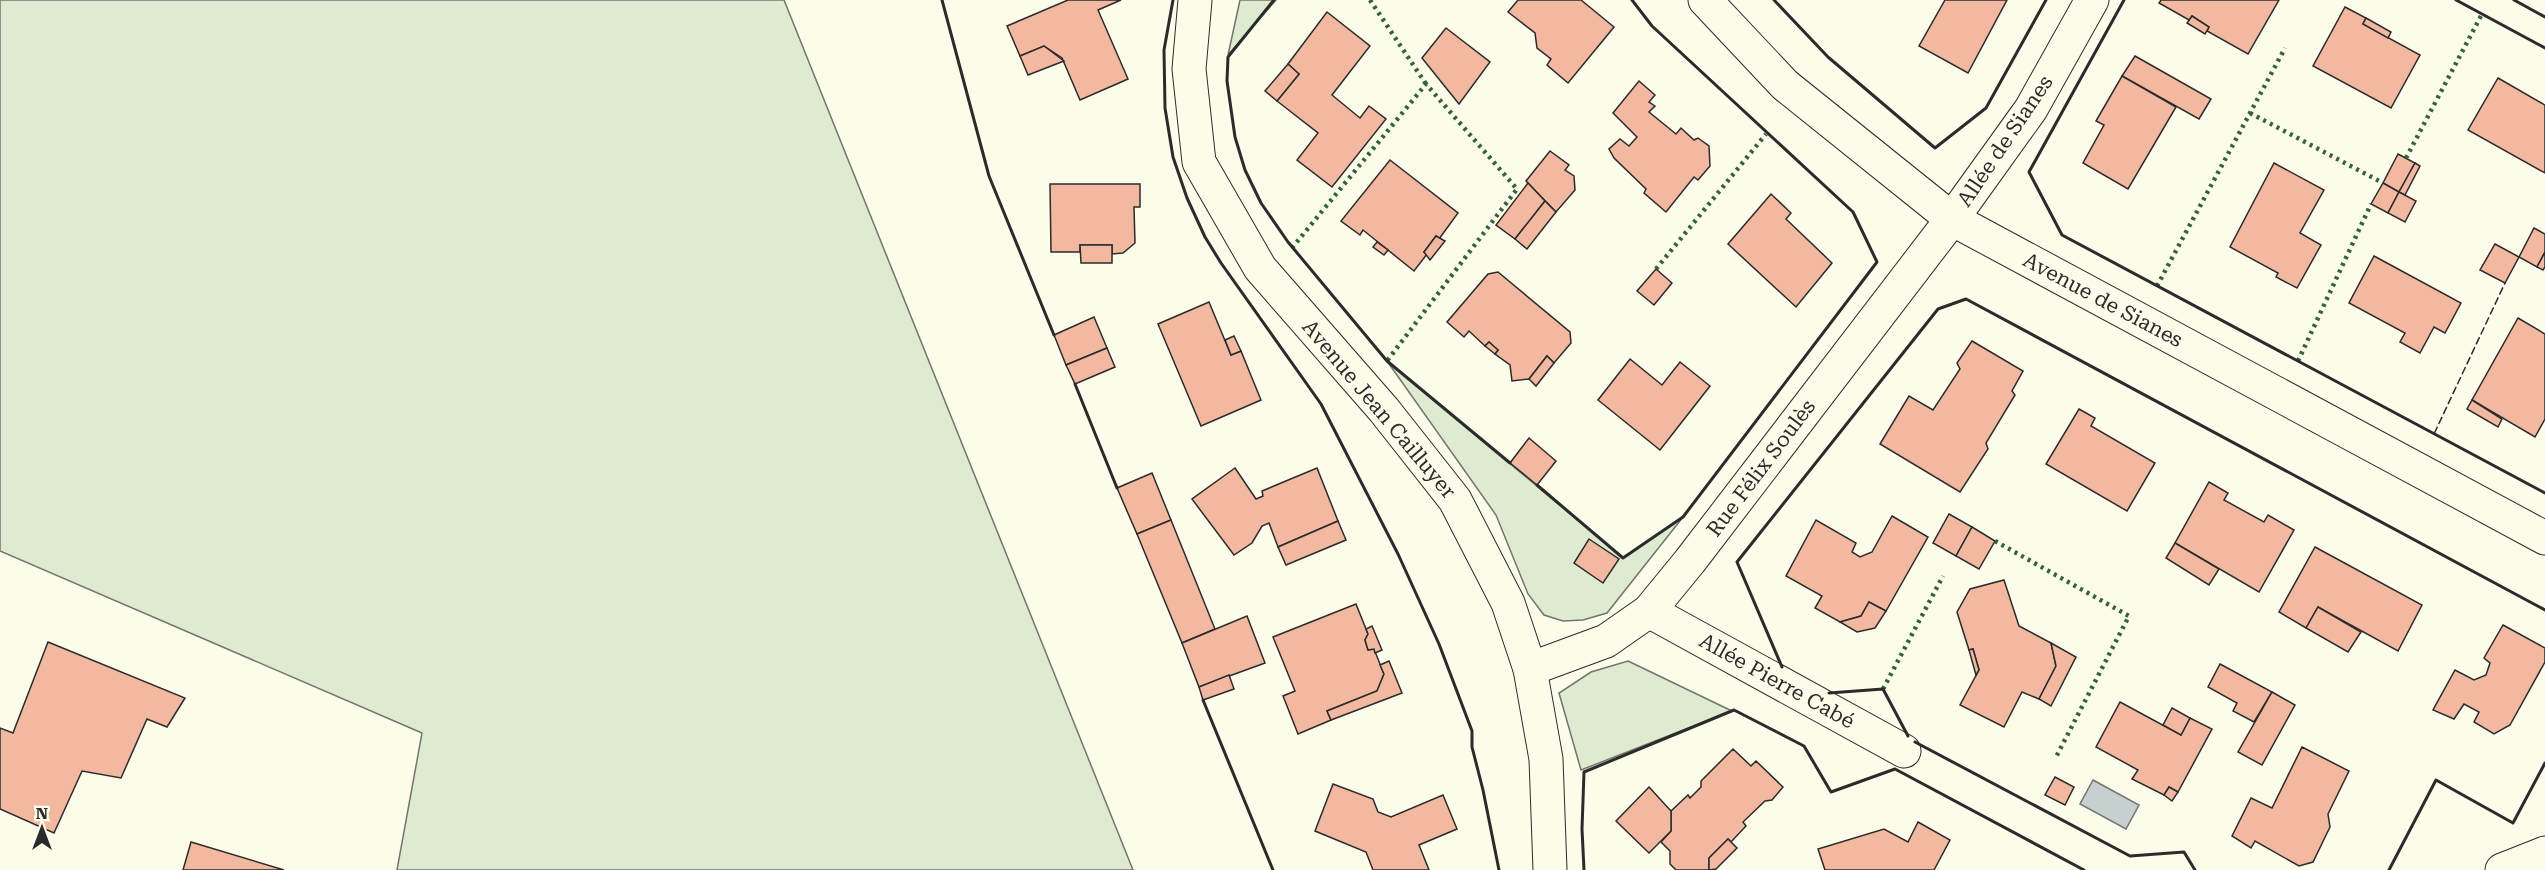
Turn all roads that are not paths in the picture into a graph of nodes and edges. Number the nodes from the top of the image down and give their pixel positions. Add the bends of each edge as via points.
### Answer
1 (1195, 0) edge
2 (1705, 0) edge
3 (2092, 0) edge
4 (1952, 219) junction
5 (2545, 538) edge
6 (1649, 611) junction
7 (1530, 669) junction
8 (1904, 751) dead end
9 (2545, 853) edge
10 (1550, 870) edge
11 (2502, 870) edge

1 - 7 street, Avenue Jean Cailluyer via 1189,69 1199,162 1260,268 1455,500 1508,603
2 - 4 street, Avenue de Sianes via 1785,85
3 - 4 street, Allée de Sianes via 2031,109
4 - 5 street, Avenue de Sianes
4 - 6 street, Rue Félix Soulès
6 - 7 street, Rue Félix Soulès via 1606,641
6 - 8 street, Allée Pierre Cabé
7 - 10 street, Avenue Jean Cailluyer via 1546,759
9 - 11 street

